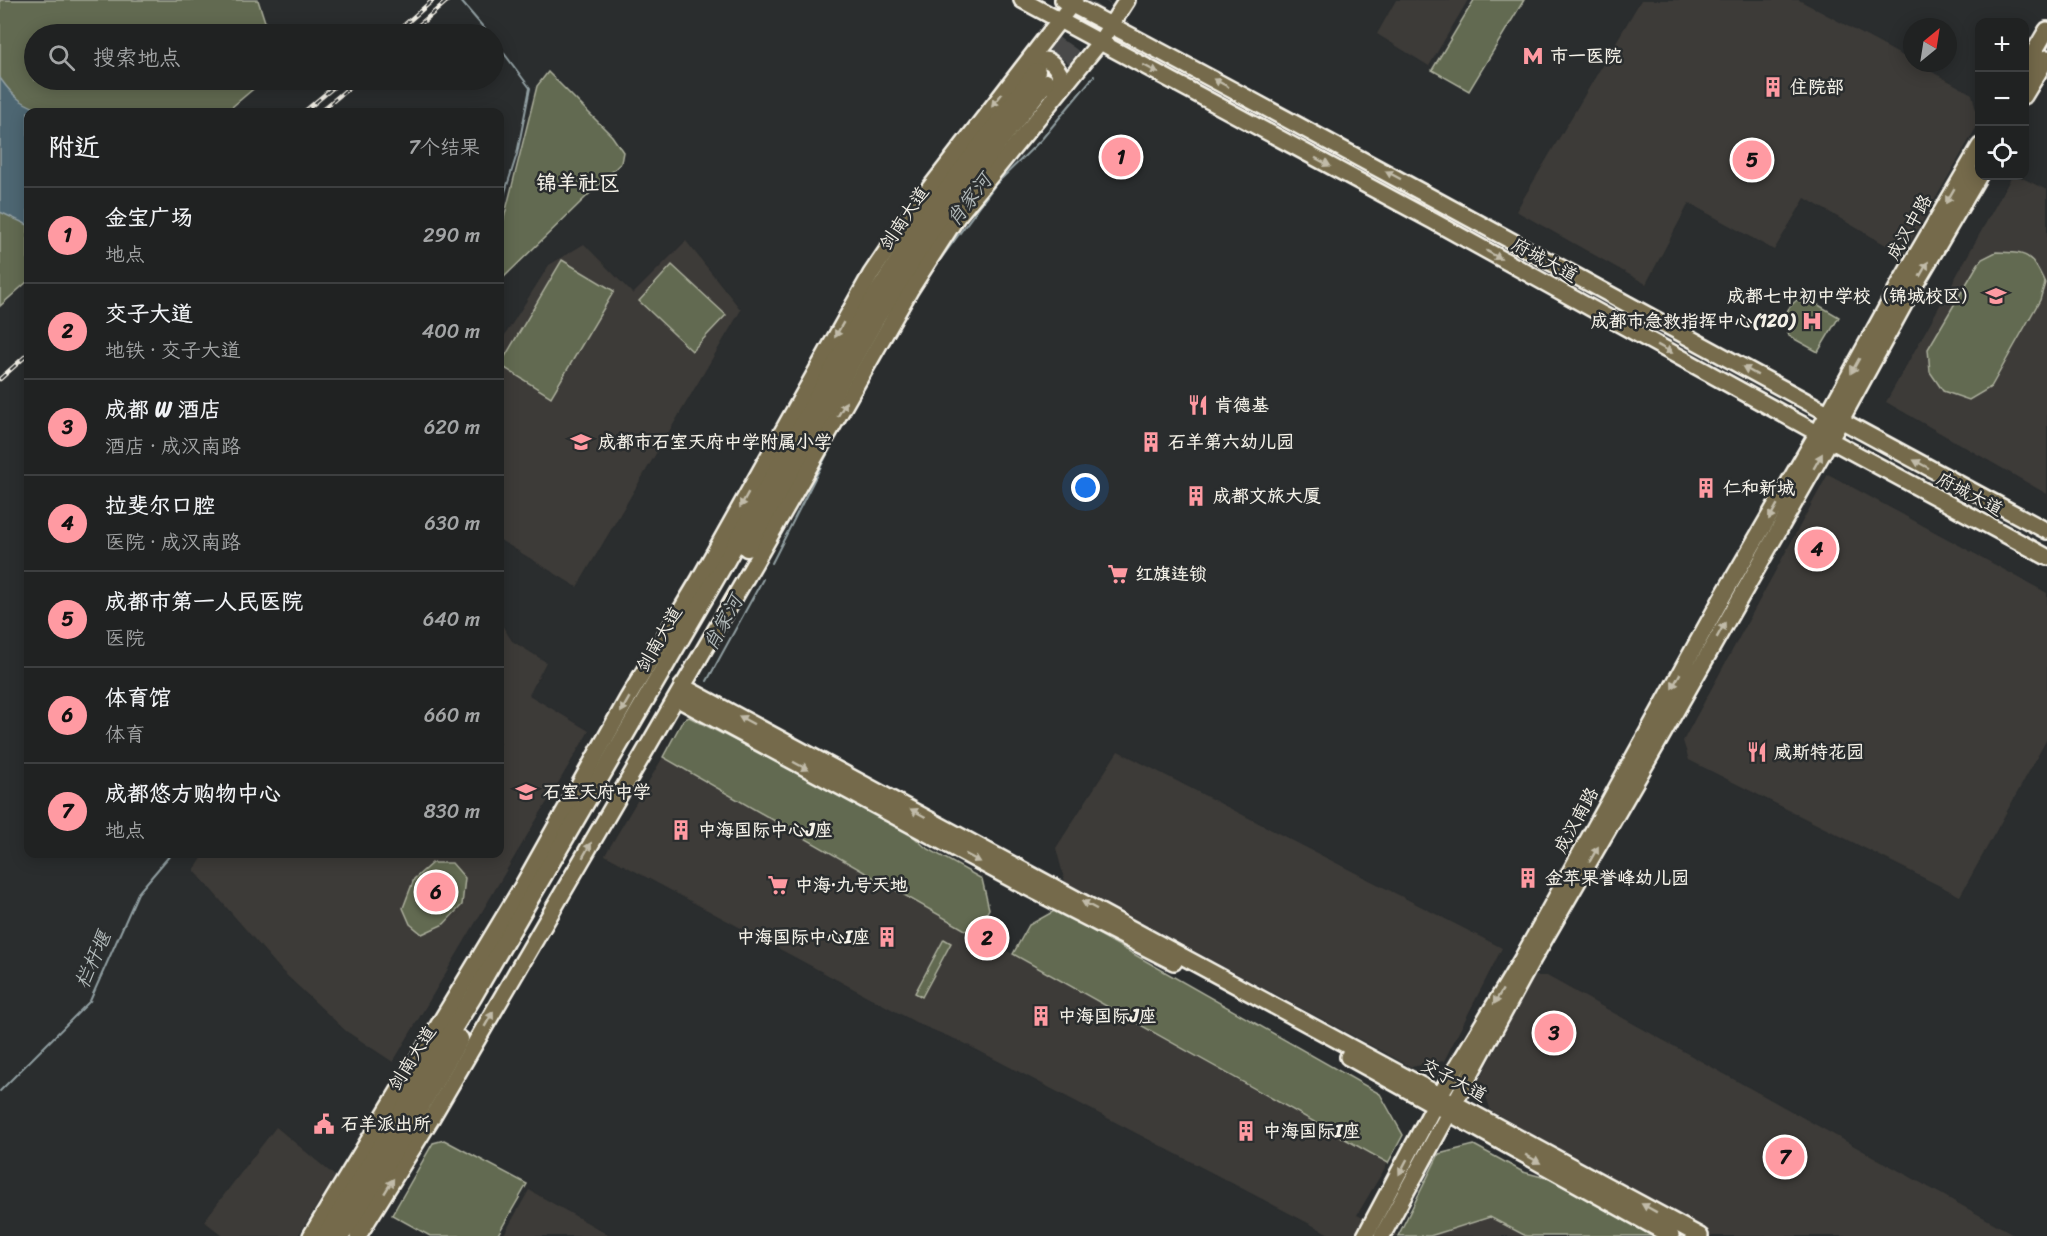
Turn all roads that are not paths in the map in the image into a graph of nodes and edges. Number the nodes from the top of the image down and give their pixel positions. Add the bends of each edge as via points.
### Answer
1 (1022, 0) edge
2 (1127, 0) edge
3 (1070, 2) edge
4 (1059, 21) junction
5 (1111, 25) junction
6 (2047, 30) edge
7 (1100, 42) junction
8 (2047, 58) edge
9 (2029, 62) edge
10 (1017, 75) junction
11 (1042, 76) tunnel mouth
12 (2029, 89) edge
13 (1051, 101) junction
14 (1975, 154) edge
15 (1976, 180) edge
16 (871, 274) junction
17 (910, 290) junction
18 (870, 316) junction
19 (1829, 427) junction
20 (2047, 531) edge
21 (756, 532) junction
22 (2047, 557) edge
23 (726, 561) junction
24 (754, 564) junction
25 (699, 580) junction
26 (679, 692) junction
27 (473, 997) junction
28 (446, 1013) junction
29 (1438, 1100) junction
30 (1453, 1108) junction
31 (403, 1137) junction
32 (404, 1163) junction
33 (311, 1236) edge
34 (325, 1236) edge
35 (341, 1236) edge
36 (358, 1236) edge
37 (1365, 1236) edge
38 (1382, 1236) edge
39 (1671, 1236) edge
40 (1700, 1236) edge

1 - 4 main road, 府城大道
2 - 5 main road
3 - 4 main road
3 - 5 main road, 府城大道
4 - 7 main road, 府城大道
4 - 10 main road
5 - 7 main road
19 -> 5 main road, 府城大道 via 1444,202
6 - 9 main road
7 - 13 main road
7 -> 19 main road, 府城大道
8 - 12 main road
10 - 13 main road via 1040,60 1054,64 1060,74
10 -> 16 main road via 922,198
11 - 18 highway, 剑南大道 via 931,210
13 - 17 main road via 957,217
14 -> 19 main road, 成汉中路 via 1911,262
19 -> 15 main road, 成汉中路
16 - 18 main road
16 -> 25 main road
17 - 18 main road
24 -> 17 main road
18 - 21 highway, 剑南大道
18 - 23 highway, 剑南大道
20 -> 19 main road, 府城大道
19 - 22 main road, 府城大道
19 -> 29 main road, 成汉南路 via 1723,596 1522,959
30 -> 19 main road, 成汉南路
21 - 24 main road
21 - 31 highway, 剑南大道
23 - 25 main road
23 - 27 highway, 剑南大道
24 - 26 main road
25 -> 28 main road
26 - 29 main road, 交子大道
32 -> 26 main road
27 - 28 main road
27 - 34 highway, 剑南大道
28 - 33 main road
29 - 30 main road, 交子大道
29 -> 37 main road, 成汉南路
30 - 38 main road, 成汉南路
30 -> 39 main road, 交子大道
40 -> 30 main road, 交子大道
31 - 32 main road
31 - 35 highway, 剑南大道
36 -> 32 main road

